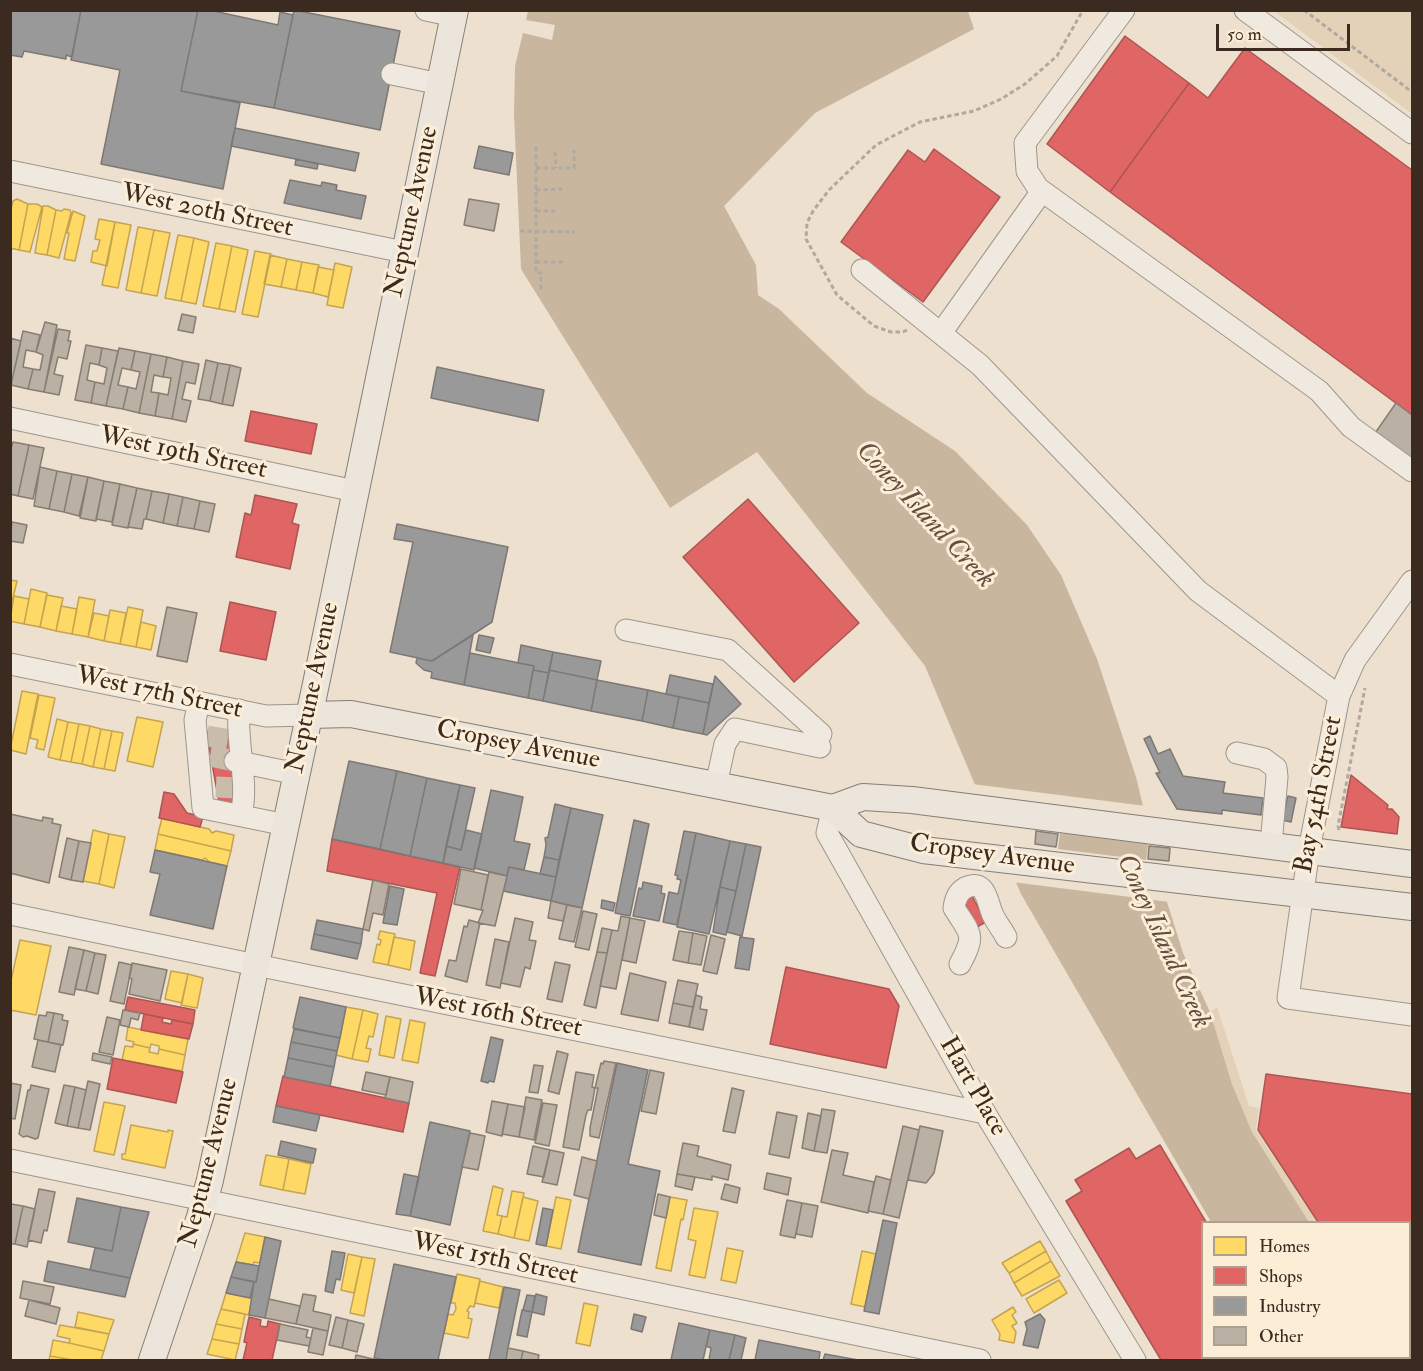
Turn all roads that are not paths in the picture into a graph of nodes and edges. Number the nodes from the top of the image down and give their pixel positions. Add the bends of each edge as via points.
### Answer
1 (426, 10) edge
2 (1124, 10) edge
3 (1245, 10) edge
4 (455, 13) edge
5 (392, 74) dead end
6 (440, 84) junction
7 (1413, 133) edge
8 (10, 171) edge
9 (1042, 191) junction
10 (404, 252) junction
11 (862, 270) dead end
12 (940, 333) junction
13 (10, 418) edge
14 (1413, 471) edge
15 (355, 491) junction
16 (1413, 581) edge
17 (626, 630) dead end
18 (10, 664) edge
19 (1339, 696) junction
20 (199, 702) junction
21 (239, 710) junction
22 (309, 715) junction
23 (237, 751) junction
24 (1238, 753) dead end
25 (297, 774) junction
26 (716, 785) junction
27 (833, 808) junction
28 (241, 815) junction
29 (286, 825) junction
30 (1271, 845) junction
31 (1309, 850) junction
32 (1413, 864) edge
33 (1302, 894) junction
34 (1413, 907) edge
35 (10, 914) edge
36 (1006, 937) dead end
37 (960, 964) dead end
38 (256, 965) junction
39 (1413, 1015) edge
40 (985, 1113) junction
41 (10, 1160) edge
42 (204, 1200) junction
43 (152, 1360) edge
44 (980, 1360) edge
45 (1136, 1360) edge

1 - 4 street
2 - 9 street via 1025,143 1027,171
3 - 7 street
4 - 6 main road, Neptune Avenue
5 - 6 street
6 - 10 main road, Neptune Avenue
8 - 10 street, West 20th Street
9 - 12 street
9 - 14 street via 1319,391 1351,428
10 - 15 main road, Neptune Avenue
11 - 12 street
12 - 19 street via 980,365 1198,591
13 - 15 street, West 19th Street
15 - 22 main road, Neptune Avenue
16 - 19 street, Bay 54th Street via 1355,660
17 - 26 street via 728,650 820,741 735,729 725,744
18 - 20 street, West 17th Street
19 - 31 street, Bay 54th Street
20 - 21 street, West 17th Street
20 - 28 street via 195,720 208,787 202,808
21 - 22 street, West 17th Street via 266,716
21 - 23 street
22 - 25 main road, Neptune Avenue
22 - 26 main road, Cropsey Avenue via 351,714
23 - 25 street
23 - 28 street via 244,802
24 - 30 street via 1264,759 1276,768
25 - 29 main road, Neptune Avenue
26 - 27 main road, Cropsey Avenue
27 - 30 main road, Cropsey Avenue via 863,797 900,799
27 - 33 main road, Cropsey Avenue via 861,834 923,850
27 - 40 street, Hart Place via 827,833
28 - 29 street
29 - 38 main road, Neptune Avenue
30 - 31 main road, Cropsey Avenue
31 - 32 main road, Cropsey Avenue
31 - 33 street, Bay 54th Street
33 - 34 main road, Cropsey Avenue
33 - 39 street, Bay 54th Street via 1288,998
35 - 38 street, West 16th Street
36 - 37 street via 984,890 964,889 954,908 971,935 971,944
38 - 40 street, West 16th Street
38 - 42 main road, Neptune Avenue
40 - 45 street, Hart Place
41 - 42 street, West 15th Street
42 - 43 main road, Neptune Avenue
42 - 44 street, West 15th Street

